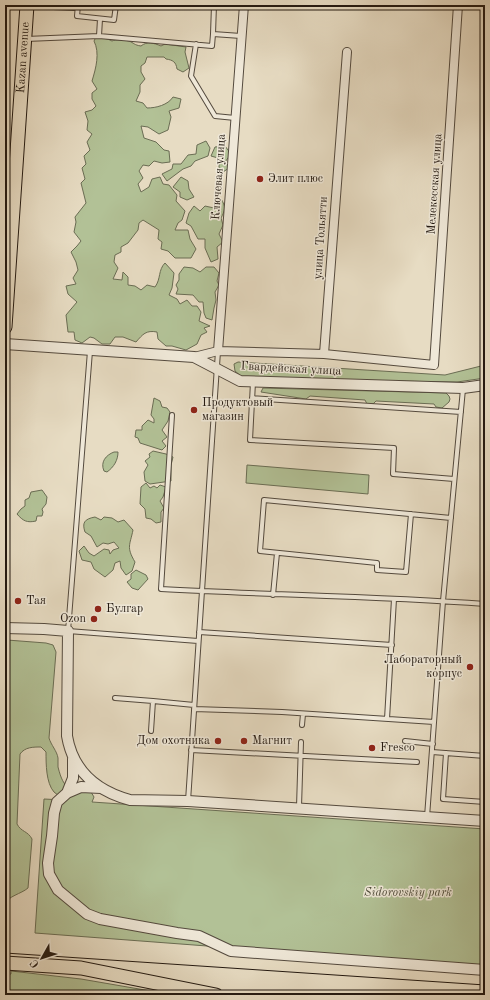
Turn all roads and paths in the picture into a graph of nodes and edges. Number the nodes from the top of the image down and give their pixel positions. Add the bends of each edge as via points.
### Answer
1 (26, 5) edge
2 (116, 5) edge
3 (214, 5) edge
4 (245, 5) edge
5 (458, 5) edge
6 (78, 6) edge
7 (100, 18) junction
8 (213, 34) junction
9 (99, 36) junction
10 (242, 36) junction
11 (24, 39) junction
12 (196, 44) junction
13 (347, 52) dead end
14 (235, 118) junction
15 (5, 327) edge
16 (5, 344) edge
17 (90, 349) junction
18 (218, 351) junction
19 (324, 354) junction
20 (194, 357) junction
21 (216, 369) junction
22 (253, 382) junction
23 (485, 385) edge
24 (463, 388) junction
25 (252, 398) junction
26 (460, 412) junction
27 (172, 415) dead end
28 (454, 479) junction
29 (410, 514) junction
30 (451, 518) junction
31 (277, 553) junction
32 (201, 592) junction
33 (274, 594) junction
34 (394, 599) junction
35 (443, 601) junction
36 (485, 604) edge
37 (5, 628) edge
38 (68, 631) junction
39 (199, 632) junction
40 (198, 641) junction
41 (392, 645) junction
42 (115, 698) dead end
43 (154, 701) junction
44 (194, 707) junction
45 (303, 714) junction
46 (387, 719) junction
47 (434, 722) junction
48 (302, 725) dead end
49 (151, 731) dead end
50 (405, 741) dead end
51 (301, 742) dead end
52 (433, 744) junction
53 (191, 750) junction
54 (432, 752) junction
55 (446, 753) junction
56 (301, 756) junction
57 (485, 756) edge
58 (73, 757) junction
59 (417, 762) dead end
60 (103, 788) junction
61 (66, 793) junction
62 (188, 801) junction
63 (485, 802) edge
64 (299, 808) junction
65 (427, 817) junction
66 (485, 821) edge
67 (9, 963) edge
68 (485, 970) edge
69 (216, 995) edge

1 - 6 lane
1 - 11 main road, Kazan avenue
2 - 7 lane via 114,20
3 - 8 lane
4 - 10 street, Ключевая улица
5 - 19 street, Мелекесская улица via 434,365
6 - 7 lane via 77,16
7 - 9 lane
8 - 10 lane
8 - 12 lane via 212,46
9 - 11 lane
9 - 12 lane
10 - 14 street, Ключевая улица
11 - 15 main road, Kazan avenue
12 - 14 lane via 191,76 215,116
13 - 19 street, улица Тольятти
14 - 18 street, Ключевая улица
16 - 17 street, Гвардейская улица
17 - 20 street, Гвардейская улица
17 - 38 lane
18 - 19 street
18 - 20 street
18 - 21 lane
20 - 21 street, Гвардейская улица
21 - 22 street, Гвардейская улица via 240,381
21 - 32 lane
22 - 24 street, Гвардейская улица
22 - 25 lane
23 - 24 street, Гвардейская улица
24 - 26 lane
25 - 26 lane
25 - 28 lane via 250,440 394,448 393,474
26 - 28 lane
27 - 32 lane via 161,590
28 - 30 lane
29 - 30 lane
29 - 31 lane via 406,572 377,570 377,563
29 - 31 lane via 264,500 260,551
30 - 35 lane
31 - 33 lane
32 - 33 lane
32 - 39 lane
33 - 34 lane
34 - 35 lane
34 - 41 lane
35 - 36 lane
35 - 47 lane
37 - 38 street
38 - 40 lane
38 - 58 street via 67,736
39 - 40 lane
39 - 41 lane
40 - 44 lane
41 - 46 lane
42 - 43 lane
43 - 44 lane
43 - 49 lane
44 - 45 lane
44 - 53 lane
45 - 46 lane
45 - 48 lane
46 - 47 lane
47 - 52 lane
50 - 52 lane
51 - 56 lane
52 - 54 lane
53 - 56 lane
53 - 62 lane
54 - 55 lane
54 - 65 lane
55 - 57 lane
55 - 63 lane via 443,798
56 - 59 lane
56 - 64 lane
58 - 60 street via 85,776
58 - 61 street via 73,778
60 - 61 street via 81,787
60 - 62 street via 130,800
61 - 68 street via 57,802 54,814 49,874 58,890 87,914 100,920 199,936 231,951
62 - 64 street
64 - 65 street
65 - 66 street
67 - 69 main road via 81,968

